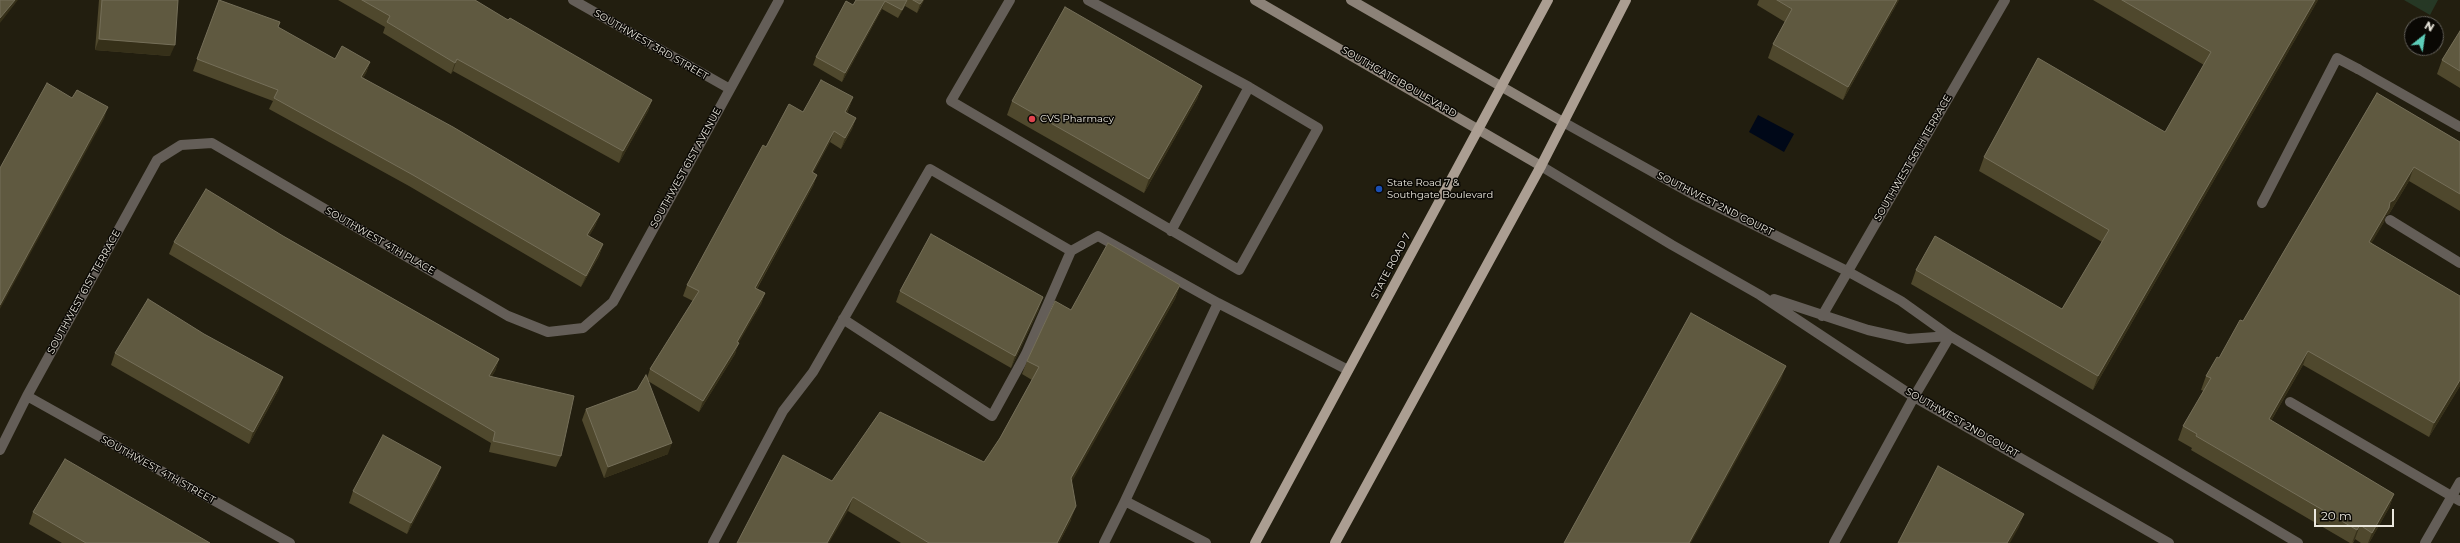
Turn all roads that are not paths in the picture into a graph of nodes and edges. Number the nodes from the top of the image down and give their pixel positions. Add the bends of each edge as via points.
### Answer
1 (573, 0) edge
2 (779, 0) edge
3 (1010, 0) edge
4 (1088, 0) edge
5 (1256, 0) edge
6 (1352, 0) edge
7 (1548, 0) edge
8 (1626, 0) edge
9 (2005, 0) edge
10 (1249, 87) junction
11 (1502, 87) junction
12 (730, 89) junction
13 (1563, 122) junction
14 (2460, 127) edge
15 (1479, 128) junction
16 (181, 145) joint
17 (1541, 166) junction
18 (2262, 203) dead end
19 (2390, 220) edge
20 (1171, 231) junction
21 (1071, 251) junction
22 (2460, 263) edge
23 (1847, 271) junction
24 (1760, 294) junction
25 (1218, 303) junction
26 (1822, 316) junction
27 (843, 319) junction
28 (583, 328) joint
29 (1950, 336) junction
30 (1348, 370) junction
31 (27, 396) junction
32 (1914, 397) junction
33 (2290, 402) edge
34 (0, 450) edge
35 (2460, 482) edge
36 (2456, 499) edge
37 (1125, 501) junction
38 (1338, 542) edge
39 (290, 543) edge
40 (713, 543) edge
41 (1104, 543) edge
42 (1206, 543) edge
43 (1255, 543) edge
44 (1834, 543) edge
45 (2169, 543) edge
46 (2298, 543) edge
47 (2425, 543) edge

1 - 12 street, SOUTHWEST 3RD STREET
2 - 12 street, SOUTHWEST 61ST AVENUE
3 - 20 street via 951,101
4 - 10 street
5 - 15 main road, SOUTHGATE BOULEVARD
6 - 11 main road
7 - 11 main road, STATE ROAD 7
8 - 13 main road
9 - 23 street, SOUTHWEST 56TH TERRACE
10 - 20 street
10 - 20 street via 1318,128 1239,270
11 - 13 main road
11 - 15 main road, STATE ROAD 7
12 - 28 street, SOUTHWEST 61ST AVENUE via 613,302
13 - 17 main road
13 - 23 street, SOUTHWEST 2ND COURT via 1694,195
14 - 18 street via 2337,58
15 - 17 main road, SOUTHGATE BOULEVARD
15 - 30 main road, STATE ROAD 7
16 - 28 street, SOUTHWEST 4TH PLACE via 212,143 508,316 548,332
16 - 31 street, SOUTHWEST 61ST TERRACE via 157,160
17 - 24 street, SOUTHWEST 2ND COURT via 1672,245
17 - 38 main road
19 - 22 street
21 - 25 street via 1098,236
21 - 27 street via 930,169
21 - 27 street via 1026,354 992,416
23 - 26 street, SOUTHWEST 56TH TERRACE
23 - 29 street, SOUTHWEST 2ND COURT via 1901,301
24 - 26 street, SOUTHWEST 2ND COURT
24 - 32 street, SOUTHWEST 2ND COURT
25 - 30 street
25 - 37 street
26 - 29 street, SOUTHWEST 2ND COURT via 1908,340
27 - 40 street via 813,372 783,411
29 - 32 street
29 - 46 street, SOUTHWEST 2ND COURT
30 - 43 main road, STATE ROAD 7
31 - 34 street, SOUTHWEST 61ST TERRACE
31 - 39 street, SOUTHWEST 4TH STREET
32 - 44 street
32 - 45 street, SOUTHWEST 2ND COURT
33 - 36 street
35 - 36 street
36 - 47 street
37 - 41 street
37 - 42 street

